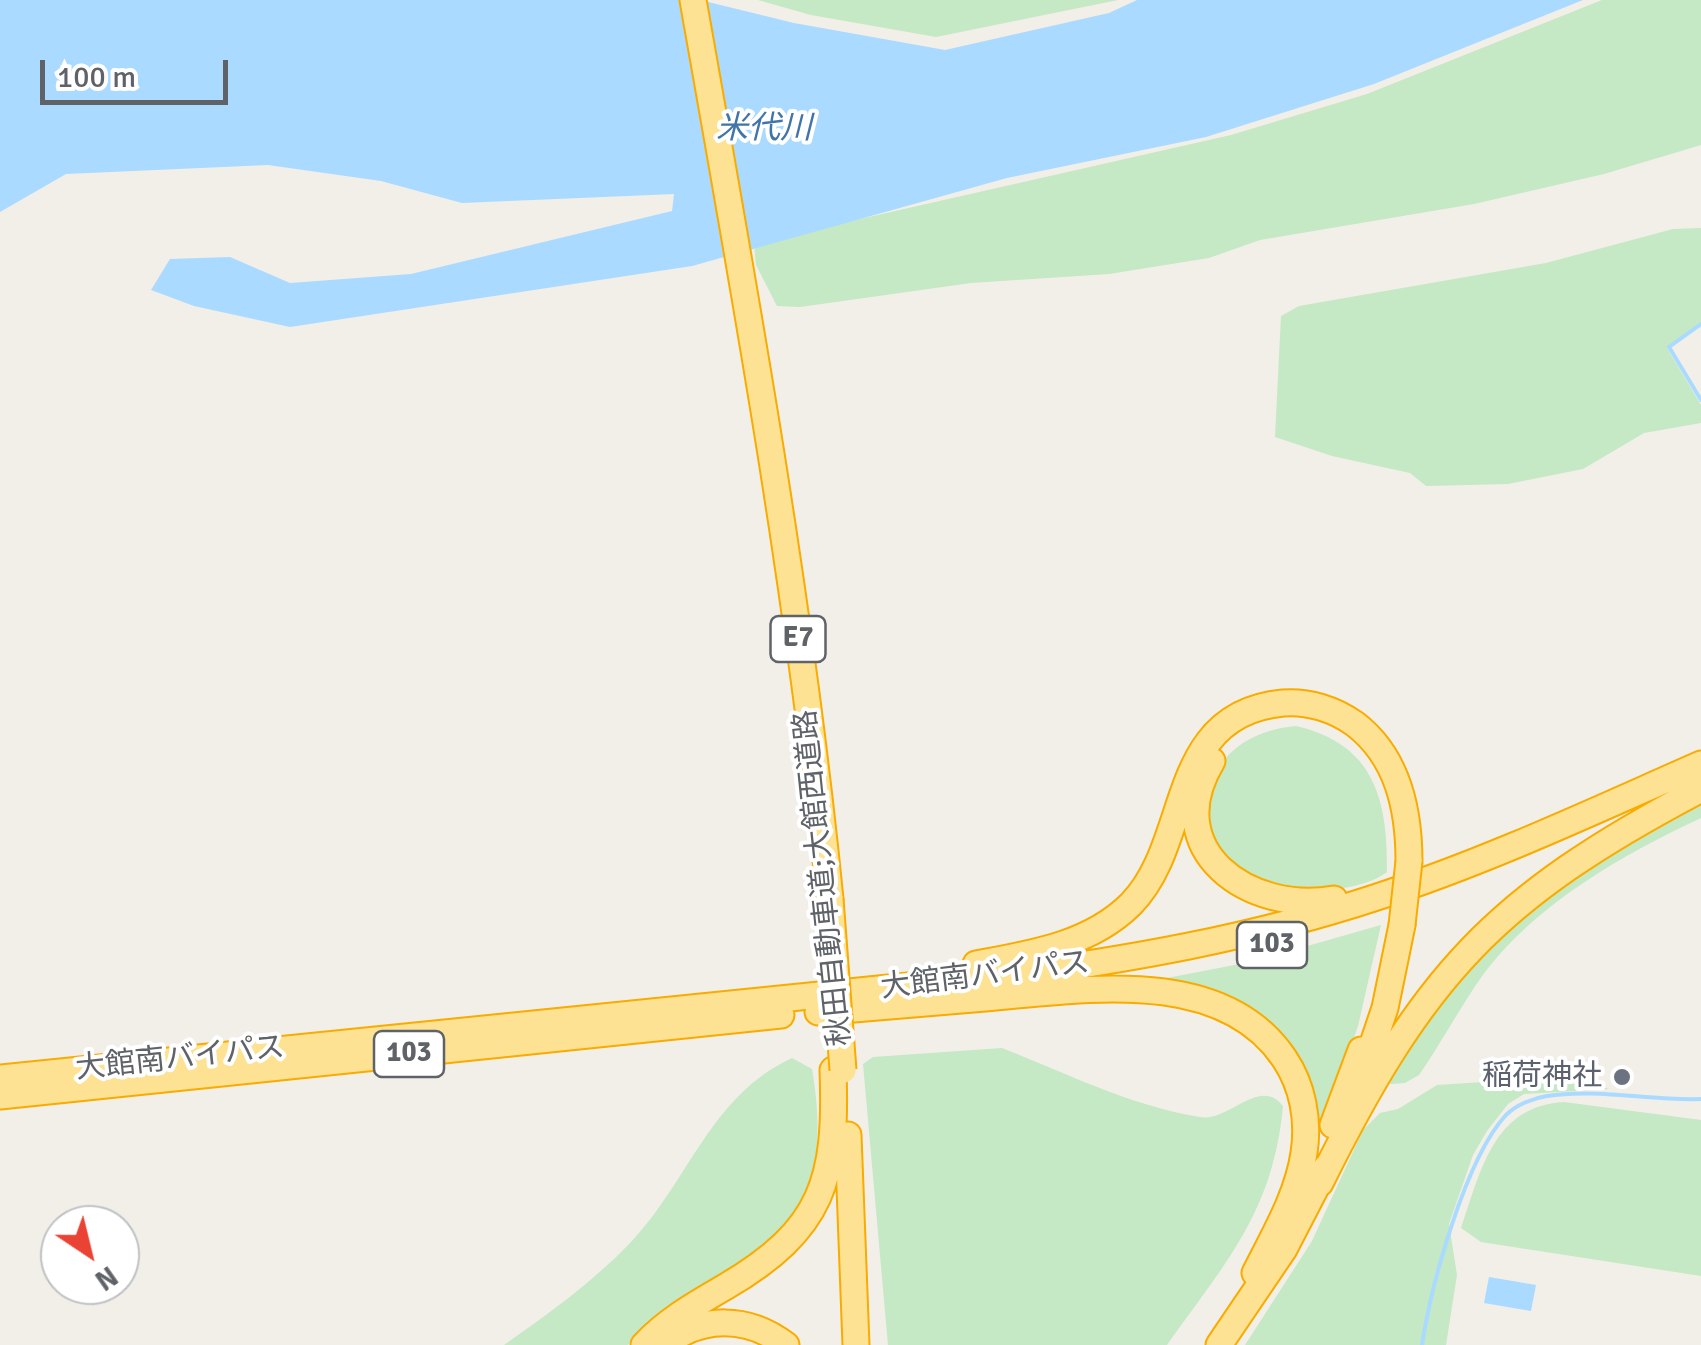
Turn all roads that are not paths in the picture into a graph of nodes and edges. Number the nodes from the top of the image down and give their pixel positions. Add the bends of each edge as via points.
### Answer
1 (693, 0) edge
2 (1701, 764) edge
3 (1701, 786) edge
4 (1571, 821) junction
5 (1403, 862) junction
6 (1397, 927) junction
7 (744, 1001) junction
8 (818, 1012) junction
9 (838, 1070) junction
10 (0, 1077) edge
11 (51, 1081) junction
12 (0, 1097) edge
13 (847, 1121) junction
14 (1320, 1183) junction
15 (1255, 1272) junction
16 (1208, 1343) edge
17 (644, 1345) edge
18 (664, 1345) edge
19 (786, 1345) edge
20 (856, 1345) edge
21 (873, 1345) edge

1 - 9 highway, 秋田自動車道;大館西道路 / E7, bridge via 760,379 816,755
2 - 4 highway, 大館南バイパス / 103
3 - 8 highway, 大館南バイパス / 103 via 1446,891 1305,936 1112,978
3 - 14 highway via 1555,874 1481,935 1397,1039
4 - 5 highway via 1385,888 1286,902 1239,886 1206,849 1198,816 1208,768 1228,741 1259,722 1294,717 1328,724 1361,748 1382,778
4 - 7 highway, 大館南バイパス / 103 via 1378,897 1238,936 1044,971
5 - 6 highway, bridge
5 - 7 highway via 1408,824 1400,786 1371,739 1328,709 1273,704 1234,719 1206,745 1183,785 1154,872 1130,904 1098,929 1026,954
6 - 14 highway via 1373,1048
6 - 15 highway via 1338,1112 1294,1208
7 - 11 highway, 大館南バイパス / 103
8 - 11 highway, 大館南バイパス / 103
8 - 15 highway via 1107,990 1186,997 1241,1017 1290,1066 1306,1120 1298,1178
9 - 13 highway, 秋田自動車道;大館西道路 / E7
9 - 17 highway via 832,1160 812,1215 770,1258
10 - 11 highway
11 - 12 highway
13 - 20 highway, 秋田自動車道;大館西道路 / E7
13 - 21 highway
14 - 16 highway via 1284,1249
15 - 16 highway
18 - 19 highway via 699,1326 733,1322

